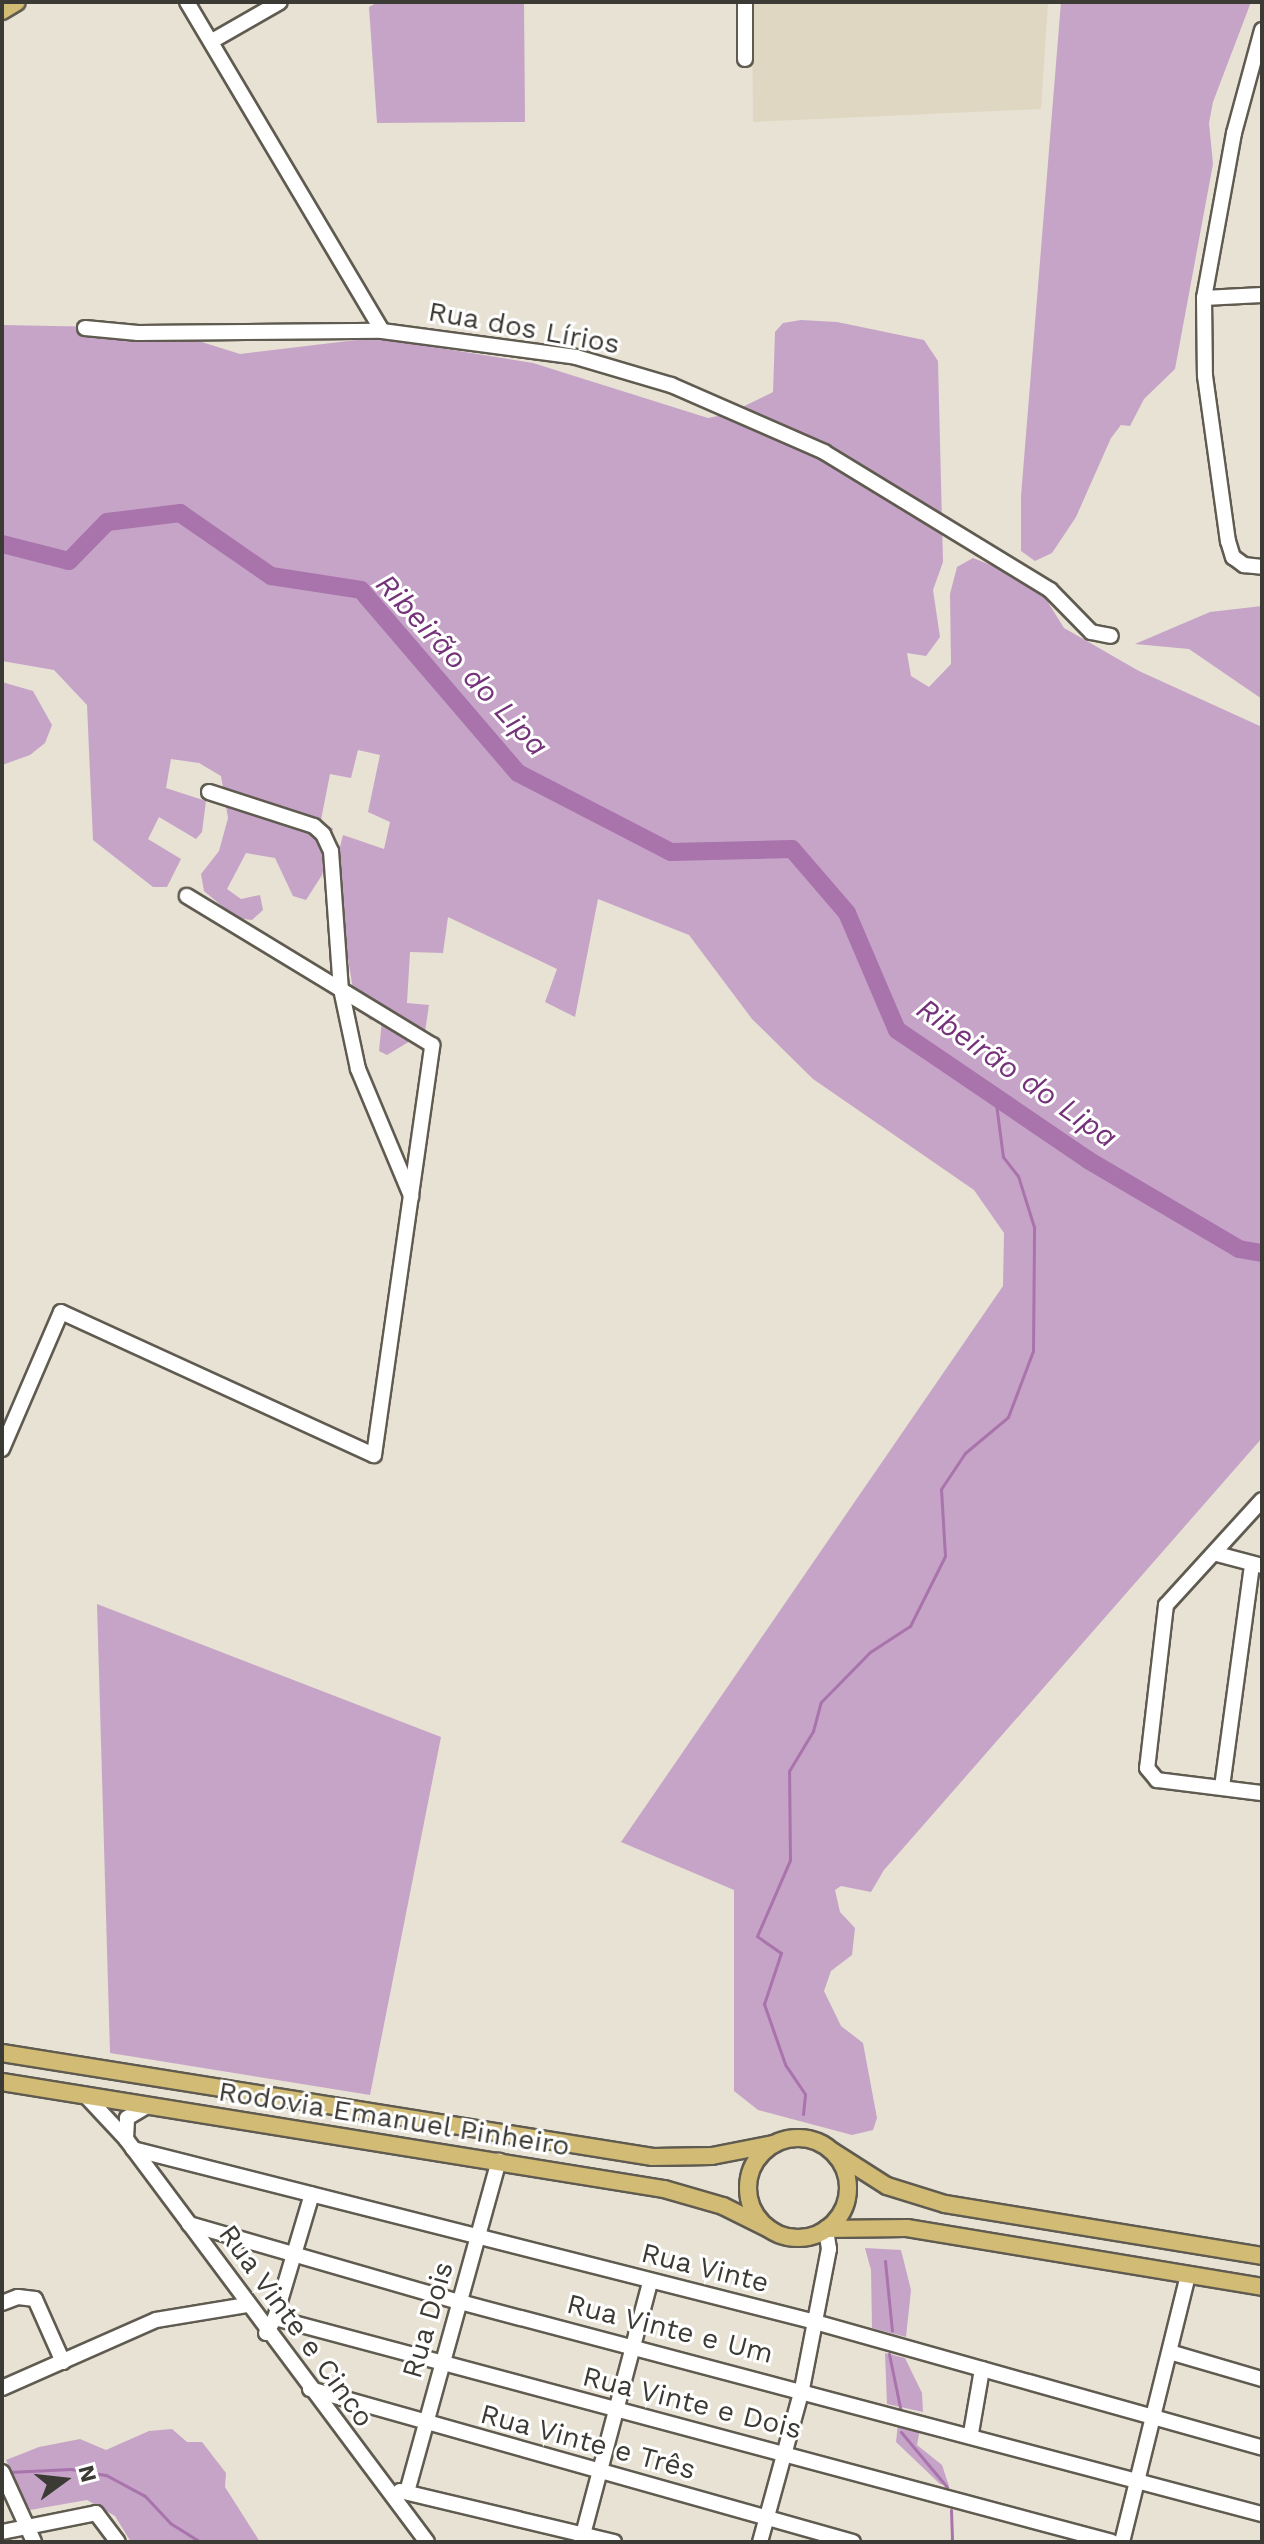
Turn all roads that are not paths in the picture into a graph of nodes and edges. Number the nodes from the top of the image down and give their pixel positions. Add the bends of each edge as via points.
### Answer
1 (17, 2) edge
2 (187, 2) edge
3 (280, 2) edge
4 (745, 2) edge
5 (2, 11) edge
6 (1262, 30) edge
7 (212, 41) junction
8 (745, 59) dead end
9 (1255, 70) edge
10 (1262, 295) edge
11 (1204, 298) junction
12 (85, 328) dead end
13 (382, 331) junction
14 (1262, 567) edge
15 (1111, 636) dead end
16 (209, 792) dead end
17 (187, 896) dead end
18 (341, 989) junction
19 (413, 1205) junction
20 (2, 1449) edge
21 (1262, 1500) edge
22 (1217, 1554) junction
23 (1257, 1566) edge
24 (1222, 1787) junction
25 (1262, 1793) edge
26 (2, 2053) edge
27 (2, 2082) edge
28 (85, 2095) junction
29 (147, 2106) junction
30 (129, 2144) junction
31 (773, 2144) junction
32 (832, 2151) junction
33 (499, 2161) junction
34 (312, 2194) junction
35 (189, 2224) junction
36 (826, 2229) junction
37 (771, 2230) junction
38 (478, 2236) junction
39 (294, 2252) junction
40 (1262, 2256) edge
41 (1188, 2275) junction
42 (650, 2282) junction
43 (1262, 2287) edge
44 (460, 2302) junction
45 (2, 2303) edge
46 (247, 2305) junction
47 (275, 2318) junction
48 (815, 2322) junction
49 (266, 2333) junction
50 (630, 2346) junction
51 (1173, 2353) junction
52 (63, 2362) junction
53 (442, 2365) junction
54 (982, 2369) junction
55 (1262, 2379) edge
56 (2, 2388) edge
57 (310, 2389) junction
58 (802, 2389) junction
59 (615, 2410) junction
60 (1156, 2420) junction
61 (426, 2425) junction
62 (971, 2433) junction
63 (1262, 2448) edge
64 (786, 2453) junction
65 (600, 2469) junction
66 (3, 2474) edge
67 (1140, 2482) junction
68 (383, 2486) junction
69 (407, 2492) junction
70 (1262, 2514) edge
71 (767, 2521) junction
72 (25, 2526) junction
73 (2, 2532) edge
74 (582, 2538) edge
75 (34, 2542) edge
76 (118, 2542) edge
77 (427, 2542) edge
78 (614, 2542) edge
79 (760, 2542) edge
80 (853, 2542) edge
81 (1112, 2542) edge
82 (1122, 2542) edge

1 - 5 main road
2 - 7 street
3 - 7 street
4 - 8 street
6 - 9 street
7 - 13 street
9 - 11 street
10 - 11 street
11 - 14 street via 1211,432 1233,557
12 - 13 street, Rua dos Lírios via 138,333
13 - 15 street, Rua dos Lírios via 576,357 671,385 824,452 1050,590 1091,632
16 - 18 street via 314,826 323,834 331,851
17 - 18 street
18 - 19 street via 358,1069 397,1154
18 - 19 street via 432,1045
19 - 20 street via 374,1455 61,1312
21 - 22 street
22 - 23 street
22 - 24 street via 1166,1605 1147,1768 1157,1780
23 - 24 street
24 - 25 street
26 - 31 main road, Rodovia Emanuel Pinheiro via 653,2157 712,2156
27 - 28 main road, Rodovia Emanuel Pinheiro
28 - 29 main road, Rodovia Emanuel Pinheiro
28 - 30 street, Rua Vinte e Cinco
29 - 30 street via 127,2118
29 - 33 main road, Rodovia Emanuel Pinheiro
30 - 34 street, Rua Vinte
30 - 35 street, Rua Vinte e Cinco
31 - 32 main road via 804,2138
31 - 37 main road via 755,2163 748,2189 754,2212
32 - 36 main road via 844,2171 847,2194 840,2215
32 - 40 main road via 887,2186 945,2204
33 - 37 main road, Rodovia Emanuel Pinheiro via 692,2195
33 - 38 street, Rua Dois
34 - 38 street, Rua Vinte
34 - 39 street
35 - 39 street, Rua Vinte e Um
35 - 46 street, Rua Vinte e Cinco
36 - 37 main road via 789,2237
36 - 41 main road via 907,2228
36 - 48 street via 829,2249
38 - 42 street, Rua Vinte
38 - 44 street, Rua Dois
39 - 44 street, Rua Vinte e Um
39 - 47 street
41 - 43 main road
41 - 51 street
42 - 48 street, Rua Vinte
42 - 50 street
44 - 50 street, Rua Vinte e Um
44 - 53 street, Rua Dois
45 - 52 street via 18,2297 35,2299
46 - 49 street, Rua Vinte e Cinco
46 - 52 street via 156,2320
47 - 49 street
47 - 53 street, Rua Vinte e Dois
48 - 54 street, Rua Vinte
48 - 58 street
49 - 57 street, Rua Vinte e Cinco
50 - 58 street, Rua Vinte e Um
50 - 59 street
51 - 55 street
51 - 60 street
52 - 56 street
53 - 59 street, Rua Vinte e Dois
53 - 61 street, Rua Dois
54 - 60 street, Rua Vinte
54 - 62 street
57 - 61 street, Rua Vinte e Três
57 - 68 street, Rua Vinte e Cinco
58 - 62 street, Rua Vinte e Um
58 - 64 street
59 - 64 street, Rua Vinte e Dois
59 - 65 street
60 - 63 street, Rua Vinte
60 - 67 street
61 - 65 street, Rua Vinte e Três
61 - 69 street, Rua Dois
62 - 67 street, Rua Vinte e Um
64 - 71 street
64 - 81 street, Rua Vinte e Dois
65 - 71 street, Rua Vinte e Três
65 - 74 street
66 - 72 street
67 - 70 street, Rua Vinte e Um
67 - 82 street
68 - 69 street
68 - 77 street, Rua Vinte e Cinco
69 - 74 street
71 - 79 street
71 - 80 street, Rua Vinte e Três
72 - 73 street
72 - 75 street
72 - 76 street via 96,2513
74 - 78 street

